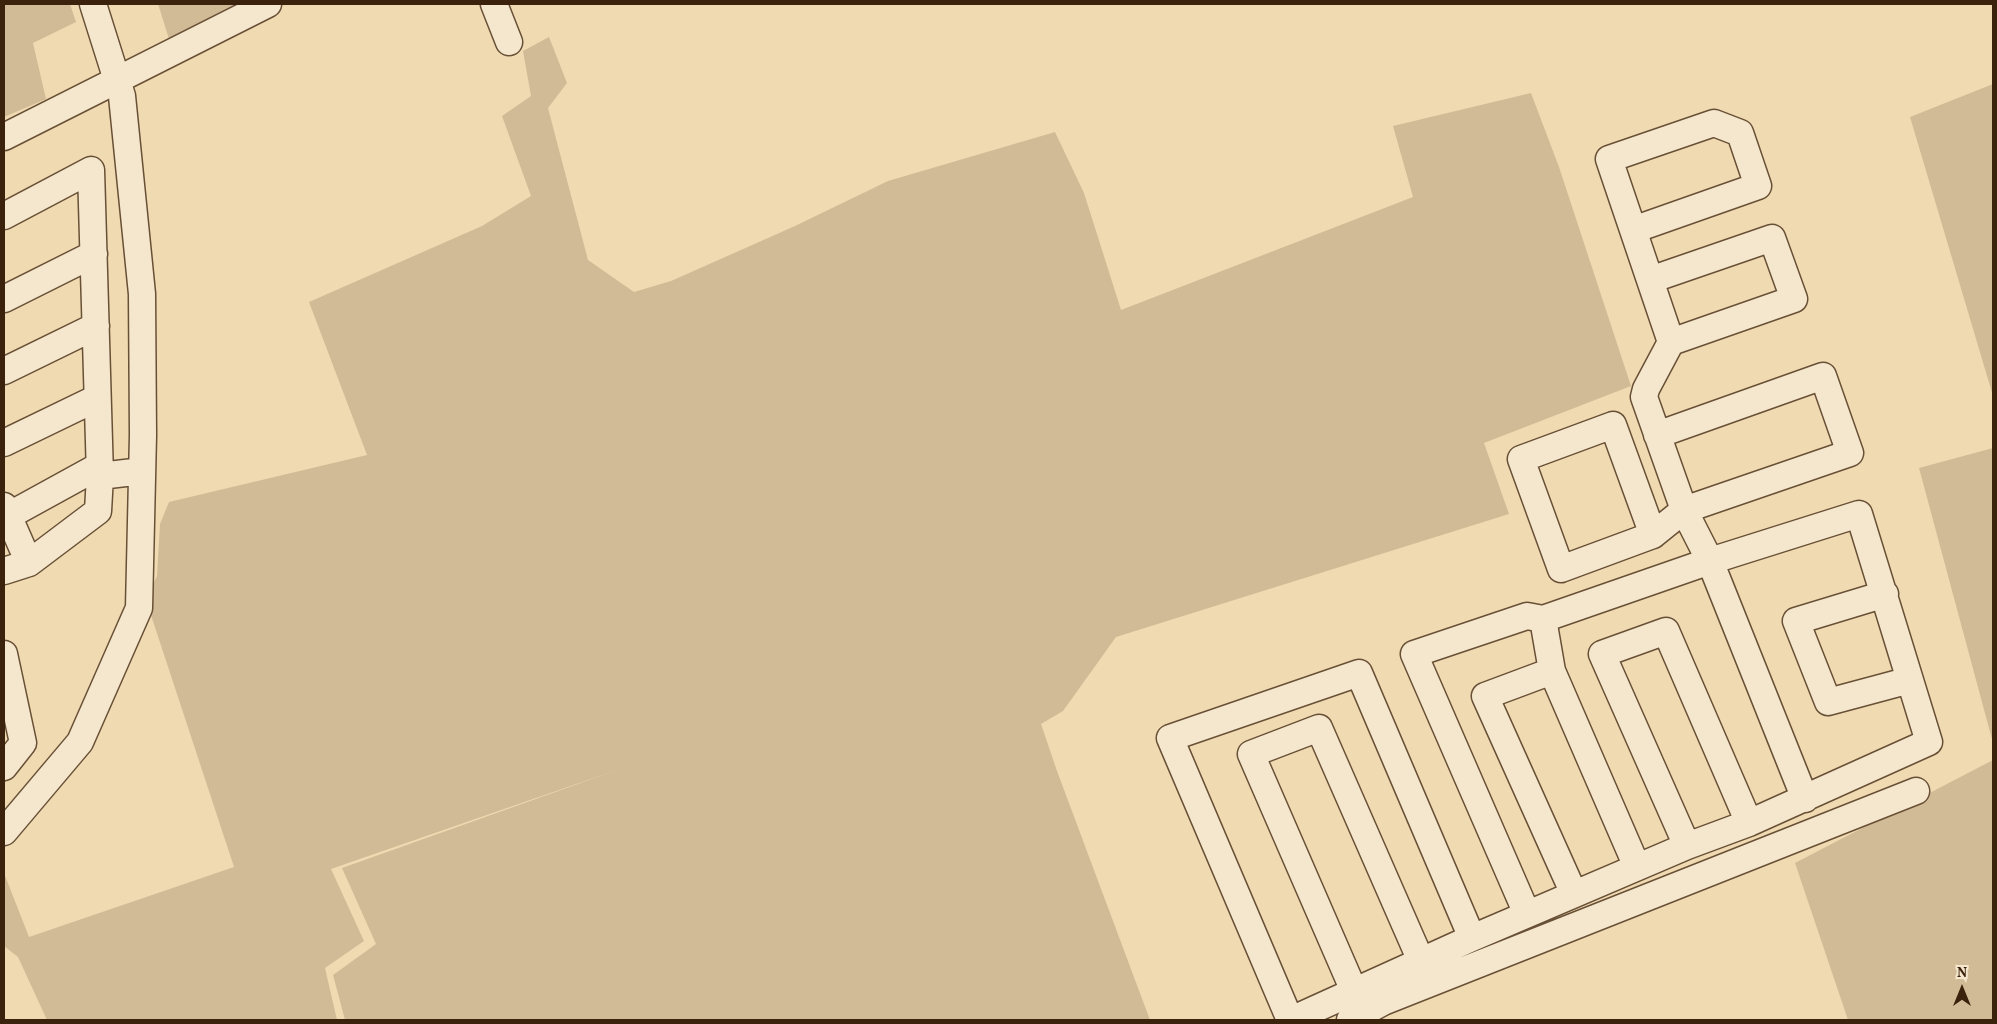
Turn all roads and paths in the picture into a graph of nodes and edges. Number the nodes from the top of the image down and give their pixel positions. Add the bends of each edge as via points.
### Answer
1 (93, 4) edge
2 (268, 4) edge
3 (494, 4) edge
4 (509, 42) dead end
5 (118, 79) junction
6 (4, 137) edge
7 (4, 216) edge
8 (1633, 230) junction
9 (94, 254) junction
10 (1650, 280) junction
11 (4, 299) edge
12 (96, 326) junction
13 (1671, 342) junction
14 (4, 371) edge
15 (97, 398) junction
16 (1657, 435) junction
17 (4, 443) edge
18 (100, 471) junction
19 (142, 471) junction
20 (1684, 510) junction
21 (6, 511) edge
22 (1653, 535) junction
23 (1710, 561) junction
24 (29, 563) junction
25 (4, 571) edge
26 (1885, 594) junction
27 (1543, 618) junction
28 (4, 654) edge
29 (1552, 671) junction
30 (1910, 680) junction
31 (4, 767) edge
32 (1916, 791) dead end
33 (1804, 799) junction
34 (1749, 823) junction
35 (4, 832) edge
36 (1687, 846) junction
37 (1637, 868) junction
38 (1574, 894) junction
39 (1527, 914) junction
40 (1472, 938) junction
41 (1421, 961) junction
42 (1354, 991) junction
43 (1290, 1020) edge
44 (1350, 1020) edge

1 - 5 street
2 - 5 street
3 - 4 street
5 - 6 street
5 - 19 street via 142,294
7 - 9 street via 91,170
8 - 8 street via 1609,159 1714,123 1740,133 1758,186
8 - 10 street
9 - 11 street
9 - 12 street
10 - 13 street
10 - 13 street via 1772,238 1794,299
12 - 14 street
12 - 15 street
13 - 16 street via 1644,397
15 - 17 street
15 - 18 street
16 - 20 street
16 - 20 street via 1823,376 1850,453
18 - 19 street
18 - 21 street
18 - 24 street via 98,511
19 - 35 street via 139,608 80,742
20 - 22 street
20 - 23 street
21 - 24 street
22 - 22 street via 1561,569 1520,459 1613,425
23 - 26 street via 1859,514
23 - 27 street
23 - 33 street
24 - 25 street
26 - 30 street
26 - 30 street via 1796,621 1828,702
27 - 29 street
27 - 39 street via 1527,616 1414,654
28 - 31 street via 23,744
29 - 37 street
29 - 38 street via 1485,696
30 - 33 street via 1929,742
32 - 44 street via 1383,1002
33 - 34 street
34 - 36 street
34 - 36 street via 1666,631 1602,654
36 - 37 street
37 - 38 street
38 - 39 street
39 - 40 street
40 - 41 street
40 - 43 street via 1359,672 1170,738
41 - 42 street
41 - 42 street via 1319,728 1251,754
42 - 43 street

